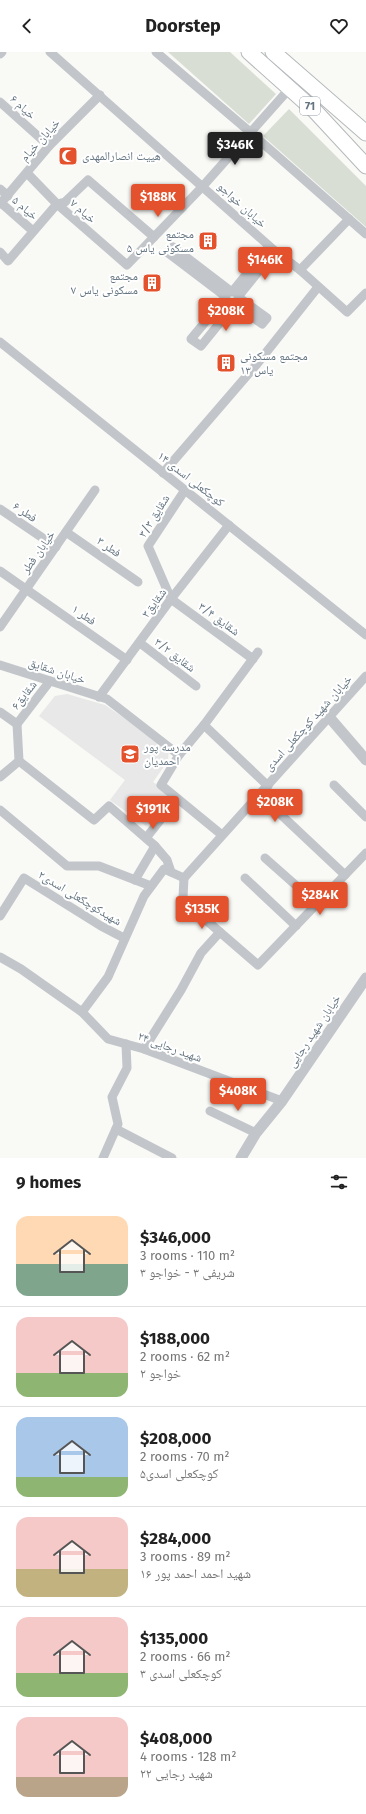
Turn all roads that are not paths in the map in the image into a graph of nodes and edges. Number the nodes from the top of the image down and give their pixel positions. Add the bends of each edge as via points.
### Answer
1 (2, 52) edge
2 (50, 52) edge
3 (156, 52) edge
4 (249, 52) edge
5 (273, 52) edge
6 (0, 54) edge
7 (290, 88) junction
8 (100, 95) junction
9 (0, 102) edge
10 (250, 132) junction
11 (366, 134) edge
12 (49, 146) junction
13 (366, 166) edge
14 (26, 172) junction
15 (203, 186) junction
16 (0, 189) edge
17 (8, 196) junction
18 (0, 203) edge
19 (57, 204) junction
20 (349, 219) junction
21 (33, 231) junction
22 (366, 234) edge
23 (154, 237) junction
24 (272, 248) junction
25 (171, 250) dead end
26 (0, 252) edge
27 (300, 270) junction
28 (318, 287) junction
29 (366, 293) edge
30 (233, 298) junction
31 (264, 321) dead end
32 (0, 342) edge
33 (163, 473) junction
34 (95, 490) dead end
35 (185, 490) junction
36 (0, 509) edge
37 (229, 525) junction
38 (66, 532) junction
39 (56, 547) junction
40 (0, 572) edge
41 (138, 582) dead end
42 (26, 589) junction
43 (171, 599) junction
44 (0, 627) edge
45 (366, 635) edge
46 (140, 643) junction
47 (127, 660) junction
48 (0, 665) edge
49 (366, 676) edge
50 (50, 681) junction
51 (196, 686) dead end
52 (103, 698) junction
53 (0, 712) edge
54 (330, 718) junction
55 (17, 724) junction
56 (204, 726) junction
57 (179, 756) junction
58 (366, 760) edge
59 (19, 761) junction
60 (0, 777) edge
61 (334, 785) dead end
62 (268, 786) junction
63 (260, 795) junction
64 (177, 799) junction
65 (0, 810) edge
66 (366, 817) edge
67 (222, 835) junction
68 (146, 838) junction
69 (155, 846) junction
70 (366, 853) edge
71 (265, 858) dead end
72 (171, 872) junction
73 (345, 875) junction
74 (184, 878) junction
75 (245, 878) dead end
76 (135, 880) junction
77 (151, 886) junction
78 (317, 904) junction
79 (0, 916) edge
80 (296, 926) junction
81 (220, 932) junction
82 (124, 938) junction
83 (0, 957) edge
84 (366, 978) edge
85 (82, 1012) junction
86 (126, 1044) junction
87 (144, 1049) junction
88 (282, 1101) junction
89 (210, 1111) dead end
90 (116, 1129) junction
91 (256, 1133) junction
92 (103, 1158) edge
93 (172, 1158) edge
94 (241, 1158) edge

1 - 6 street
2 - 8 street, خیابان خواجو
3 - 10 street
4 - 7 highway, 71
5 - 11 highway, 71
7 - 10 street
7 - 13 highway, 71
8 - 12 street, خیابان خیام
8 - 15 street, خیابان خواجو
9 - 12 street, خیام ۶
10 - 15 street
10 - 20 street
12 - 14 street, خیابان خیام
14 - 17 street, خیابان خیام
14 - 19 street, خیام ۷
15 - 23 street
15 - 24 street, خیابان خواجو
16 - 17 street
17 - 18 street, خیابان خیام
18 - 21 street, خیام ۵
19 - 21 street
19 - 23 street via 65,202 88,180
19 - 23 street, خیام ۷ via 127,265
20 - 22 street
20 - 27 street
21 - 26 street via 8,261
24 - 27 street, خیابان خواجو
24 - 30 street
25 - 30 street
27 - 28 street, خیابان خواجو
28 - 29 street, خیابان خواجو via 347,312
28 - 33 street
30 - 30 street via 201,346 191,339
30 - 31 street
32 - 33 street, کوچکعلی اسدی ۱۴
33 - 35 street, کوچکعلی اسدی ۱۴
34 - 38 street, خیابان فطر
35 - 37 street, کوچکعلی اسدی ۱۴
35 - 43 street, شقایق ۳/۳ via 148,546
36 - 39 street, فطر ۶
37 - 43 street, شقایق۳
37 - 45 street, کوچکعلی اسدی ۱۴
38 - 39 street, خیابان فطر
38 - 41 street, فطر ۳
39 - 42 street, خیابان فطر
40 - 42 street, فطر ۱
42 - 44 street, خیابان فطر
42 - 47 street, فطر ۱
43 - 46 street, شقایق۳
43 - 56 street, شقایق ۳/۴ via 256,655
46 - 47 street, شقایق۳
46 - 51 street, شقایق ۳/۲
47 - 52 street, شقایق۳
48 - 50 street, خیابان شقایق
49 - 54 street, خیابان شهید کوچکعلی اسدی
50 - 52 street, خیابان شقایق
50 - 55 street, شقایق۶
52 - 57 street
53 - 55 street
54 - 58 street
54 - 62 street, خیابان شهید کوچکعلی اسدی
55 - 59 street
56 - 57 street
56 - 62 street
57 - 64 street via 161,785
59 - 60 street
59 - 68 street via 94,820 109,806
61 - 66 street
62 - 63 street, خیابان شهید کوچکعلی اسدی
63 - 67 street, خیابان شهید کوچکعلی اسدی
63 - 73 street
64 - 67 street
64 - 68 street
65 - 76 street via 67,866 99,866
67 - 74 street, خیابان شهید کوچکعلی اسدی
68 - 69 street
69 - 72 street via 167,860
69 - 76 street
70 - 73 street
71 - 78 street
72 - 74 street
72 - 77 street via 164,869
73 - 78 street
74 - 81 street via 183,897
75 - 80 street
76 - 77 street
77 - 82 street
78 - 80 street
79 - 82 street, شهیدکوچکعلی اسدی۲ via 24,878
80 - 81 street via 258,965
81 - 87 street via 201,953
82 - 85 street via 108,977
83 - 85 street, شهید رجایی ۲۴
84 - 88 street, خیابان شهید رجایی
85 - 86 street, شهید رجایی ۲۴ via 108,1039
86 - 87 street, شهید رجایی ۲۴
86 - 90 street via 127,1068 112,1097 118,1124
87 - 88 street, شهید رجایی ۲۴
88 - 91 street, خیابان شهید رجایی
89 - 91 street
90 - 92 street
90 - 93 street
91 - 94 street, خیابان شهید رجایی

